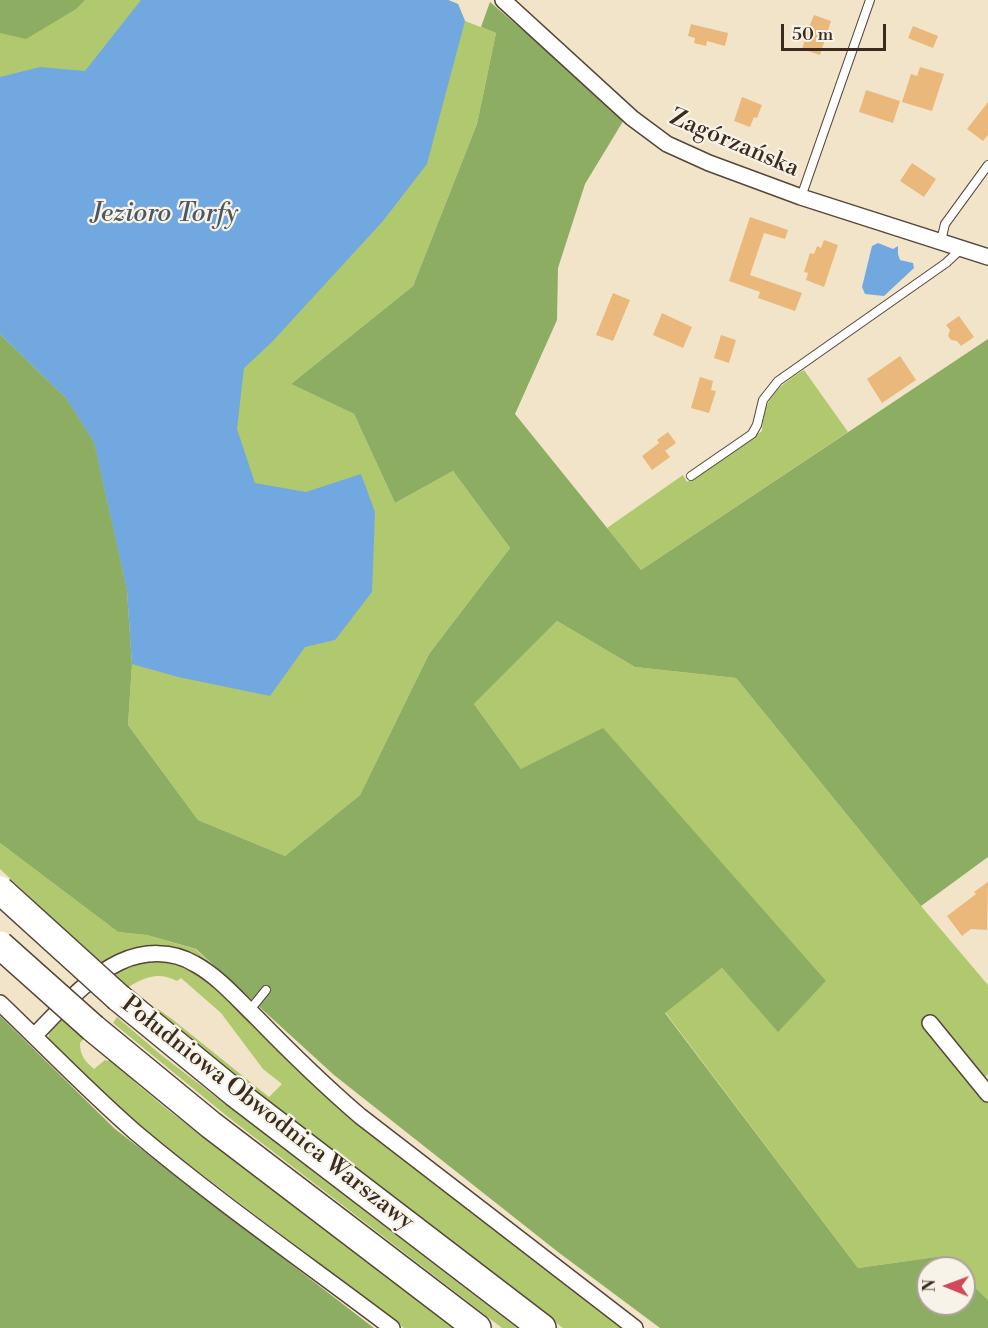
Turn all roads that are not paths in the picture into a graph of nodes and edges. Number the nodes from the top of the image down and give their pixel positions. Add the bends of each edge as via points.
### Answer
1 (503, 0) edge
2 (870, 0) edge
3 (988, 165) edge
4 (801, 197) junction
5 (941, 241) junction
6 (962, 248) junction
7 (988, 257) edge
8 (691, 476) dead end
9 (0, 890) edge
10 (0, 945) edge
11 (266, 990) dead end
12 (0, 1003) edge
13 (249, 1011) junction
14 (930, 1023) dead end
15 (34, 1036) junction
16 (988, 1094) edge
17 (392, 1328) edge
18 (477, 1328) edge
19 (542, 1328) edge
20 (635, 1328) edge

1 - 4 street, Zagórzańska via 632,118 667,144
2 - 4 lane
3 - 5 lane via 945,224
4 - 5 street, Zagórzańska
5 - 6 street, Zagórzańska
6 - 7 street, Zagórzańska
6 - 8 lane via 778,381 764,400 752,434
9 - 19 highway, Południowa Obwodnica Warszawy, bridge via 119,998 235,1093
10 - 18 highway, Południowa Obwodnica Warszawy, bridge via 211,1125
11 - 13 lane
12 - 15 street
13 - 15 street via 195,963 168,954 148,954 119,962 98,975
13 - 20 street via 360,1116
14 - 16 street
15 - 17 street via 153,1146

